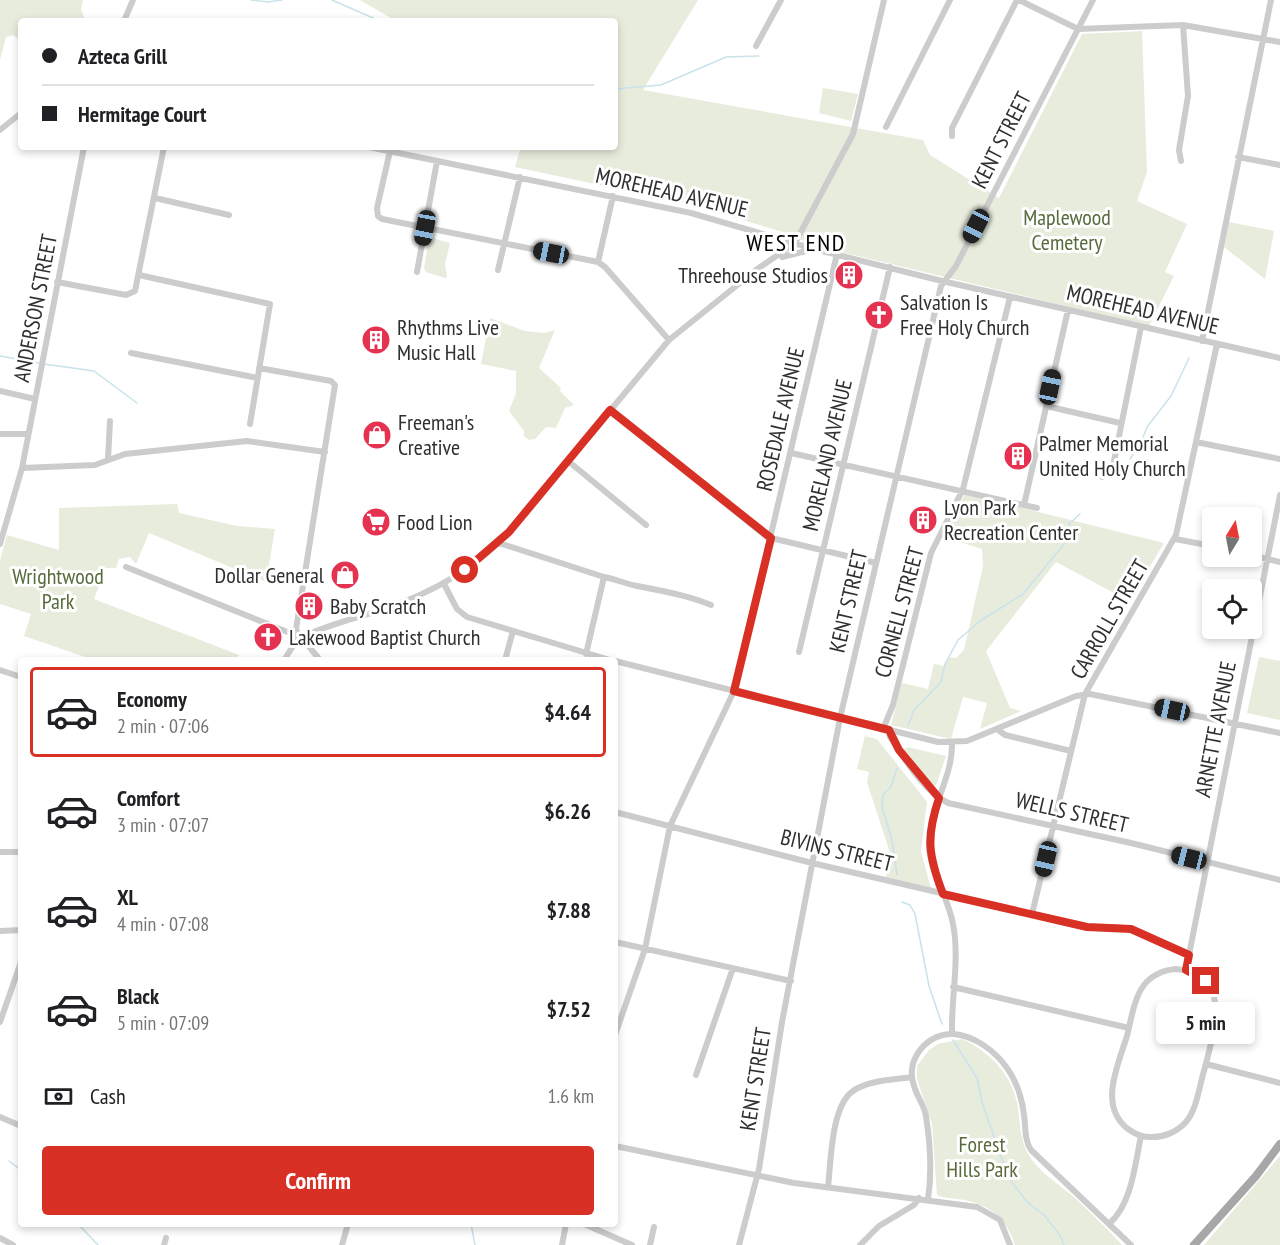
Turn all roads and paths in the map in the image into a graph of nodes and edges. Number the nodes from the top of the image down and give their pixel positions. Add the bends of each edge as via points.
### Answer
1 (133, 0) edge
2 (782, 0) edge
3 (884, 0) edge
4 (950, 0) edge
5 (1018, 0) edge
6 (1093, 0) edge
7 (1271, 0) edge
8 (125, 18) edge
9 (1183, 25) junction
10 (1078, 29) junction
11 (1262, 39) junction
12 (1280, 42) edge
13 (756, 46) dead end
14 (18, 115) edge
15 (886, 127) dead end
16 (0, 130) edge
17 (952, 136) dead end
18 (83, 150) edge
19 (163, 150) edge
20 (385, 150) edge
21 (390, 151) junction
22 (1238, 157) junction
23 (437, 160) junction
24 (1181, 161) dead end
25 (1280, 165) edge
26 (520, 177) junction
27 (613, 196) junction
28 (154, 198) junction
29 (229, 215) dead end
30 (425, 228) junction
31 (795, 243) junction
32 (504, 244) junction
33 (814, 249) junction
34 (837, 254) junction
35 (772, 259) junction
36 (597, 262) junction
37 (890, 267) junction
38 (498, 270) dead end
39 (417, 272) dead end
40 (139, 275) junction
41 (942, 281) junction
42 (57, 282) junction
43 (1011, 297) junction
44 (1068, 310) junction
45 (1140, 327) junction
46 (669, 340) junction
47 (1202, 341) junction
48 (1217, 344) junction
49 (131, 353) dead end
50 (1280, 358) edge
51 (259, 368) junction
52 (258, 378) junction
53 (0, 391) edge
54 (35, 399) junction
55 (1046, 406) junction
56 (610, 410) junction
57 (110, 421) dead end
58 (1120, 423) junction
59 (250, 424) dead end
60 (0, 434) edge
61 (28, 434) junction
62 (1196, 442) junction
63 (325, 452) junction
64 (791, 453) junction
65 (108, 459) junction
66 (1280, 459) edge
67 (568, 461) junction
68 (843, 464) junction
69 (22, 468) junction
70 (895, 476) junction
71 (1102, 477) dead end
72 (962, 491) junction
73 (1280, 495) edge
74 (1024, 506) junction
75 (1036, 508) dead end
76 (645, 525) dead end
77 (771, 538) junction
78 (1175, 539) junction
79 (499, 543) junction
80 (0, 544) edge
81 (1202, 544) edge
82 (823, 550) junction
83 (1262, 557) edge
84 (1267, 558) junction
85 (1280, 562) edge
86 (876, 563) junction
87 (126, 567) dead end
88 (604, 577) junction
89 (444, 584) junction
90 (711, 605) dead end
91 (513, 631) junction
92 (301, 639) junction
93 (799, 652) dead end
94 (586, 654) junction
95 (286, 657) edge
96 (317, 657) edge
97 (506, 657) edge
98 (598, 657) edge
99 (618, 662) edge
100 (0, 670) edge
101 (18, 676) edge
102 (734, 691) junction
103 (1085, 694) junction
104 (840, 718) junction
105 (1235, 723) junction
106 (886, 729) junction
107 (997, 729) junction
108 (1280, 733) edge
109 (952, 743) junction
110 (1071, 751) junction
111 (939, 798) junction
112 (618, 813) edge
113 (670, 826) junction
114 (1054, 826) junction
115 (0, 852) edge
116 (18, 852) edge
117 (812, 863) junction
118 (1208, 863) junction
119 (1280, 880) edge
120 (943, 894) junction
121 (1032, 914) junction
122 (18, 930) edge
123 (0, 931) edge
124 (618, 943) edge
125 (645, 949) junction
126 (1189, 955) junction
127 (733, 968) junction
128 (1186, 970) junction
129 (18, 971) edge
130 (791, 981) junction
131 (953, 987) junction
132 (0, 1022) edge
133 (618, 1026) edge
134 (1129, 1028) junction
135 (952, 1034) junction
136 (1206, 1064) junction
137 (696, 1075) dead end
138 (912, 1077) junction
139 (1280, 1083) edge
140 (0, 1117) edge
141 (18, 1125) edge
142 (1142, 1136) junction
143 (1280, 1144) edge
144 (618, 1147) edge
145 (757, 1176) junction
146 (828, 1187) junction
147 (919, 1198) junction
148 (928, 1199) junction
149 (1110, 1223) junction
150 (347, 1227) edge
151 (565, 1227) edge
152 (591, 1227) edge
153 (654, 1227) dead end
154 (0, 1238) edge
155 (13, 1245) edge
156 (342, 1245) edge
157 (562, 1245) edge
158 (632, 1245) edge
159 (650, 1245) edge
160 (739, 1245) edge
161 (860, 1245) edge
162 (1011, 1245) edge
163 (1131, 1245) edge
164 (1194, 1245) edge

1 - 8 street
2 - 13 street
3 - 31 street via 853,134
4 - 15 street
5 - 10 street
5 - 17 street via 952,128
6 - 10 street, KENT STREET
7 - 11 street
9 - 10 street
9 - 11 street
9 - 24 street via 1188,96 1179,150
10 - 41 street, KENT STREET via 956,266
11 - 12 street
11 - 22 street
14 - 16 street
18 - 42 street, ANDERSON STREET
19 - 28 street
20 - 21 street, MOREHEAD AVENUE
21 - 23 street, MOREHEAD AVENUE
21 - 30 street via 378,216
22 - 25 street
22 - 47 street
23 - 26 street, MOREHEAD AVENUE
23 - 30 street
26 - 27 street, MOREHEAD AVENUE
26 - 32 street
27 - 31 street, MOREHEAD AVENUE via 736,224
27 - 36 street
28 - 29 street
28 - 40 street
30 - 32 street
30 - 39 street
31 - 33 street, MOREHEAD AVENUE
31 - 35 street
32 - 36 street
32 - 38 street
33 - 34 street, MOREHEAD AVENUE
33 - 35 street
34 - 37 street, MOREHEAD AVENUE
34 - 64 street, ROSEDALE AVENUE
35 - 46 street
36 - 46 street
37 - 41 street, MOREHEAD AVENUE
37 - 68 street, MORELAND AVENUE
40 - 42 street via 132,293 126,296
40 - 51 street via 270,304
41 - 43 street, MOREHEAD AVENUE
41 - 70 street, KENT STREET
42 - 54 street, ANDERSON STREET
43 - 44 street, MOREHEAD AVENUE
43 - 72 street, CORNELL STREET
44 - 45 street, MOREHEAD AVENUE
44 - 55 street
45 - 47 street, MOREHEAD AVENUE
45 - 58 street
46 - 56 street
47 - 48 street, MOREHEAD AVENUE
48 - 50 street, MOREHEAD AVENUE
48 - 62 street, CARROLL STREET
49 - 52 street
51 - 52 street
51 - 63 street via 335,383
52 - 59 street
53 - 54 street
54 - 61 street, ANDERSON STREET
55 - 58 street
55 - 74 street
56 - 67 street
56 - 77 street
57 - 65 street
58 - 71 street via 1113,466
60 - 61 street
61 - 69 street, ANDERSON STREET
62 - 66 street
62 - 78 street, CARROLL STREET
63 - 65 street via 247,441
63 - 92 street via 296,628
64 - 68 street
64 - 77 street, ROSEDALE AVENUE
65 - 69 street via 95,465
67 - 76 street
67 - 79 street
68 - 70 street
68 - 82 street, MORELAND AVENUE
69 - 80 street, ANDERSON STREET
70 - 72 street
70 - 86 street, KENT STREET
72 - 74 street
72 - 106 street, CORNELL STREET via 931,553
73 - 84 street, ARNETTE AVENUE
74 - 75 street
77 - 82 street
77 - 102 street, ROSEDALE AVENUE
78 - 81 street
78 - 103 street, CARROLL STREET
79 - 88 street
79 - 89 street
82 - 86 street
82 - 93 street, MORELAND AVENUE
83 - 84 street
84 - 85 street
84 - 105 street, ARNETTE AVENUE
86 - 104 street, KENT STREET
87 - 92 street
88 - 90 street
88 - 94 street
89 - 91 street via 463,614
89 - 92 street
91 - 94 street
91 - 97 street
92 - 95 street
92 - 96 street
94 - 98 street
99 - 102 street
100 - 101 street
102 - 104 street
102 - 113 street, ROSEDALE AVENUE
103 - 105 street
103 - 107 street
103 - 110 street, CARROLL STREET
104 - 106 street
104 - 117 street, KENT STREET
105 - 108 street
105 - 118 street, ARNETTE AVENUE
106 - 109 street
106 - 111 street
107 - 109 street
107 - 110 street via 1005,735
109 - 111 street
110 - 114 street, CARROLL STREET
111 - 114 street, WELLS STREET
111 - 120 street via 929,842
112 - 113 street, BIVINS STREET
113 - 117 street, BIVINS STREET
113 - 125 street, ROSEDALE AVENUE
114 - 118 street, WELLS STREET
114 - 121 street, CARROLL STREET
115 - 116 street
117 - 120 street, BIVINS STREET
117 - 130 street, KENT STREET
118 - 119 street, WELLS STREET
118 - 126 street, ARNETTE AVENUE
120 - 121 street, BIVINS STREET
120 - 131 street via 954,932
121 - 126 street, BIVINS STREET via 1087,927 1137,931
122 - 123 street
124 - 125 street
125 - 127 street
125 - 133 street, ROSEDALE AVENUE
126 - 128 street, ARNETTE AVENUE
127 - 130 street
127 - 137 street
128 - 134 street via 1163,971 1146,982
128 - 136 street via 1206,981 1217,1005
129 - 132 street
130 - 145 street, KENT STREET
131 - 134 street
131 - 135 street
134 - 142 street via 1112,1087 1112,1101 1120,1121
135 - 138 street via 924,1045 914,1061
135 - 149 street via 980,1043 1001,1060 1020,1094 1031,1150
136 - 139 street
136 - 142 street via 1193,1111 1185,1123 1168,1134
138 - 146 street via 862,1086 844,1099 837,1114
138 - 148 street via 926,1116
140 - 141 street
142 - 149 street via 1125,1202
143 - 164 main road
144 - 145 street
145 - 146 street
145 - 160 street, KENT STREET
146 - 147 street
147 - 148 street
147 - 161 street via 879,1226
148 - 162 street via 988,1211 1003,1224
149 - 163 street
150 - 156 street
151 - 157 street
152 - 158 street
153 - 159 street
154 - 155 street

